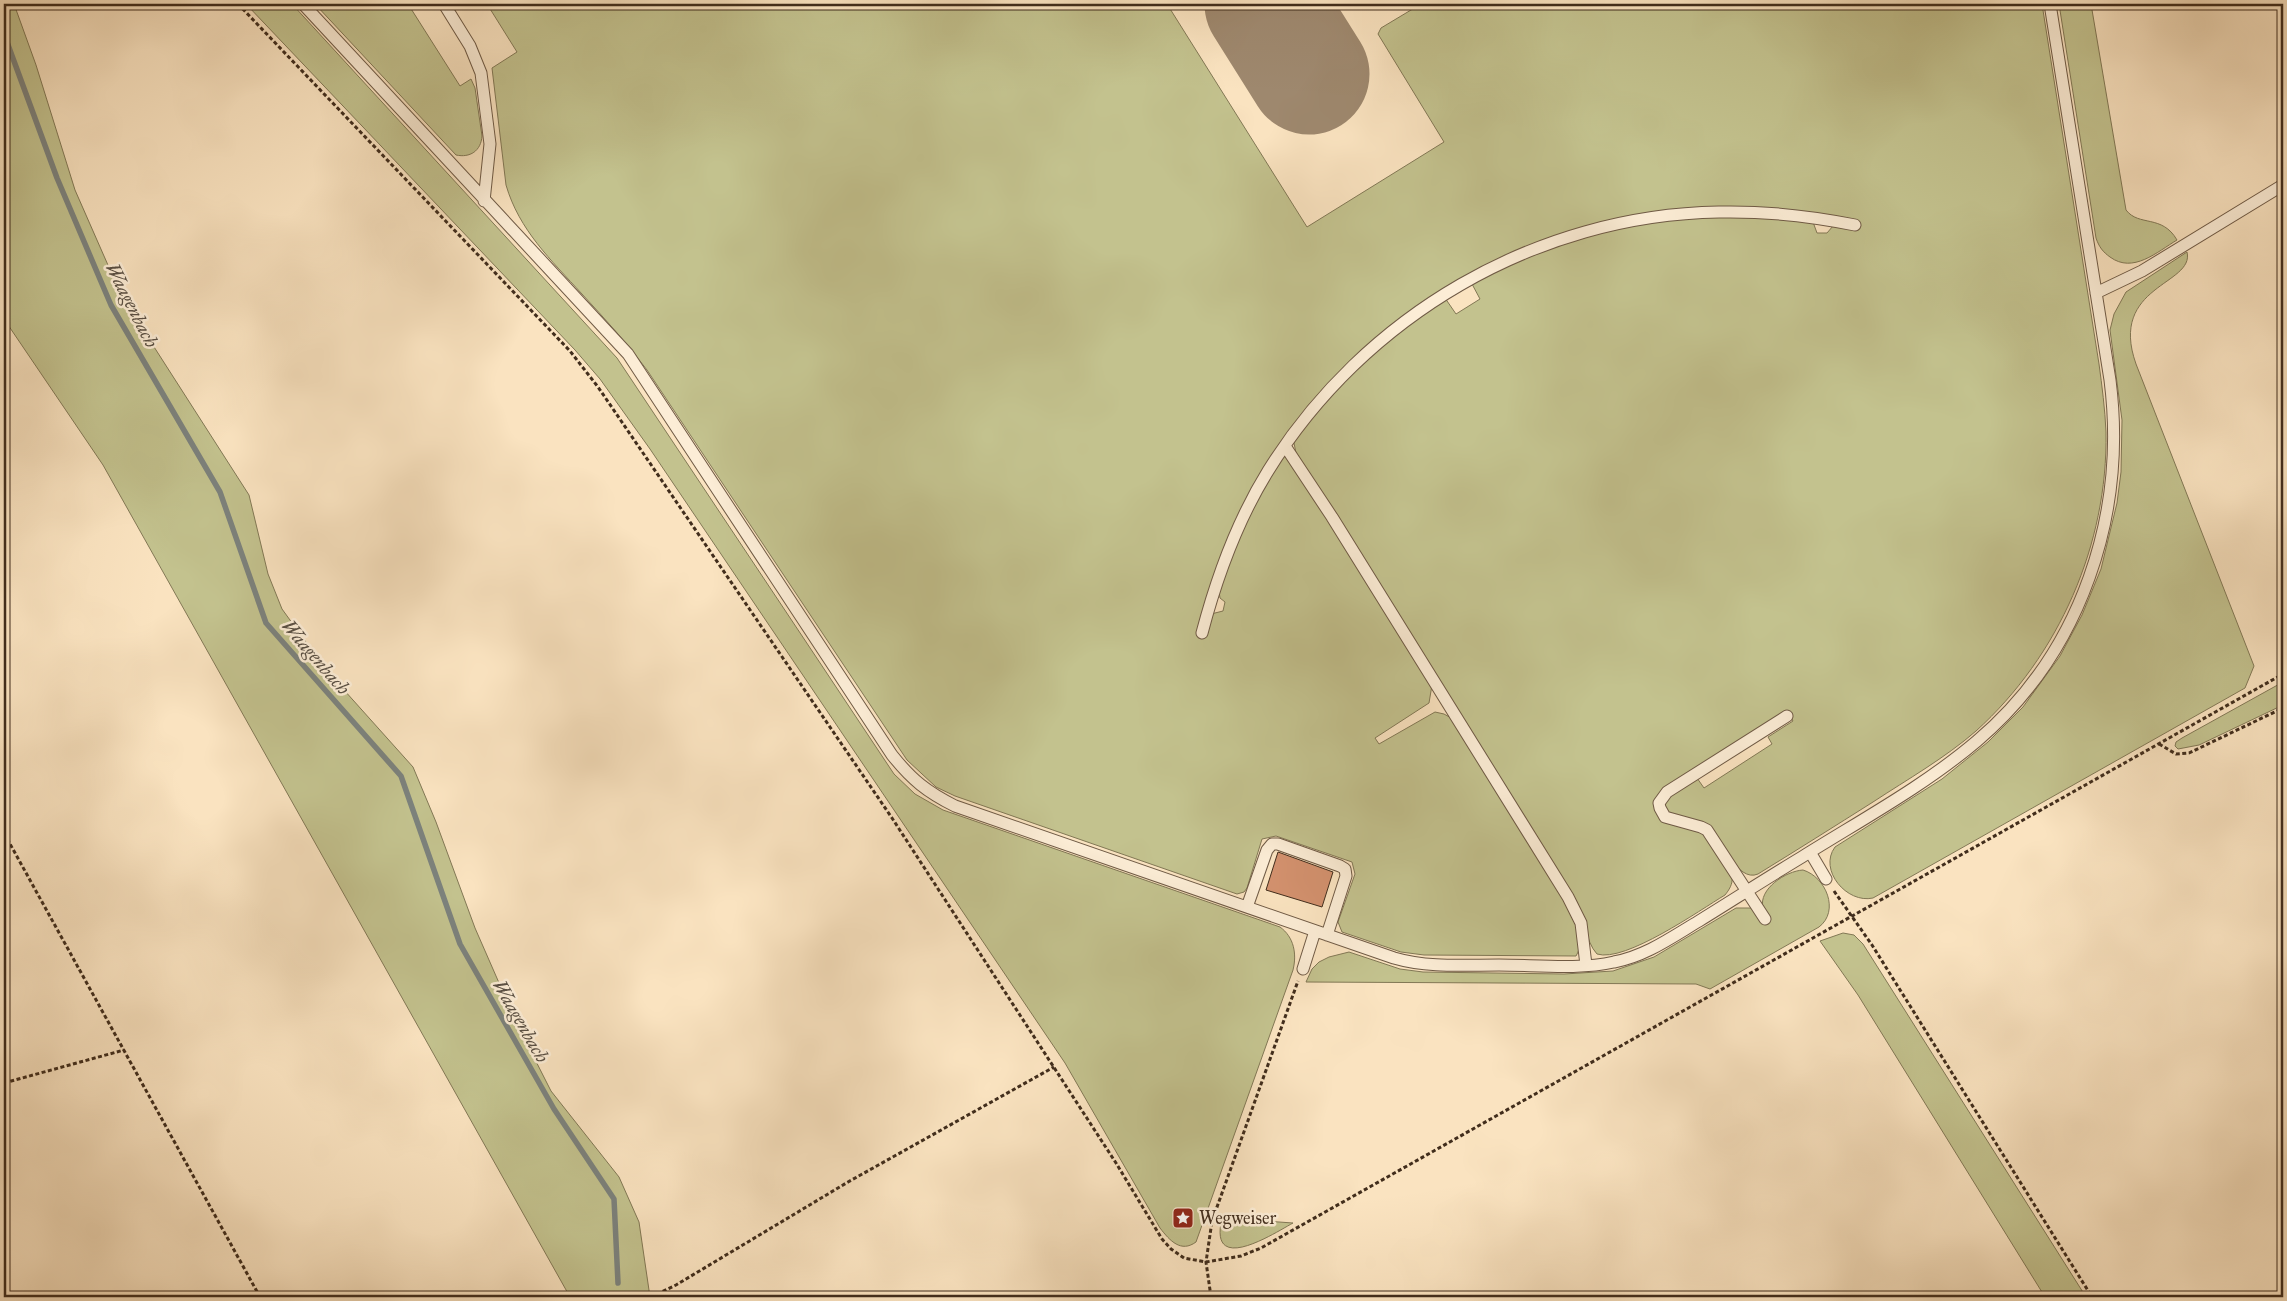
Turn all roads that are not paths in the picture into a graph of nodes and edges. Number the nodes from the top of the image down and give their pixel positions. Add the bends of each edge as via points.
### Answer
1 (302, 4) edge
2 (444, 4) edge
3 (2050, 4) edge
4 (2283, 185) edge
5 (484, 201) junction
6 (1855, 226) dead end
7 (2096, 293) junction
8 (1285, 446) junction
9 (1202, 633) dead end
10 (1786, 716) dead end
11 (1810, 852) junction
12 (1826, 878) road end
13 (1747, 891) junction
14 (1247, 907) junction
15 (1765, 919) dead end
16 (1321, 933) junction
17 (1586, 965) junction
18 (1303, 969) road end

1 - 5 lane
2 - 5 lane via 470,46 482,73 490,144
3 - 7 lane
4 - 7 lane via 2142,270
5 - 14 lane via 628,354 892,755 910,777 931,794 955,806
6 - 8 lane via 1793,215 1704,212 1621,223 1545,245 1466,281 1410,317 1343,376
7 - 11 lane via 2112,398 2113,465 2100,547 2072,619 2032,683 1980,739 1936,772
8 - 9 lane via 1257,491 1230,546
8 - 17 lane via 1568,896 1581,923
10 - 13 lane via 1660,800 1665,817 1708,830
11 - 12 lane
11 - 13 lane
13 - 15 lane
13 - 17 lane via 1643,953 1612,963
14 - 16 lane
14 - 16 lane via 1270,846 1278,844 1305,853 1346,871
16 - 17 lane via 1412,963
16 - 18 lane

